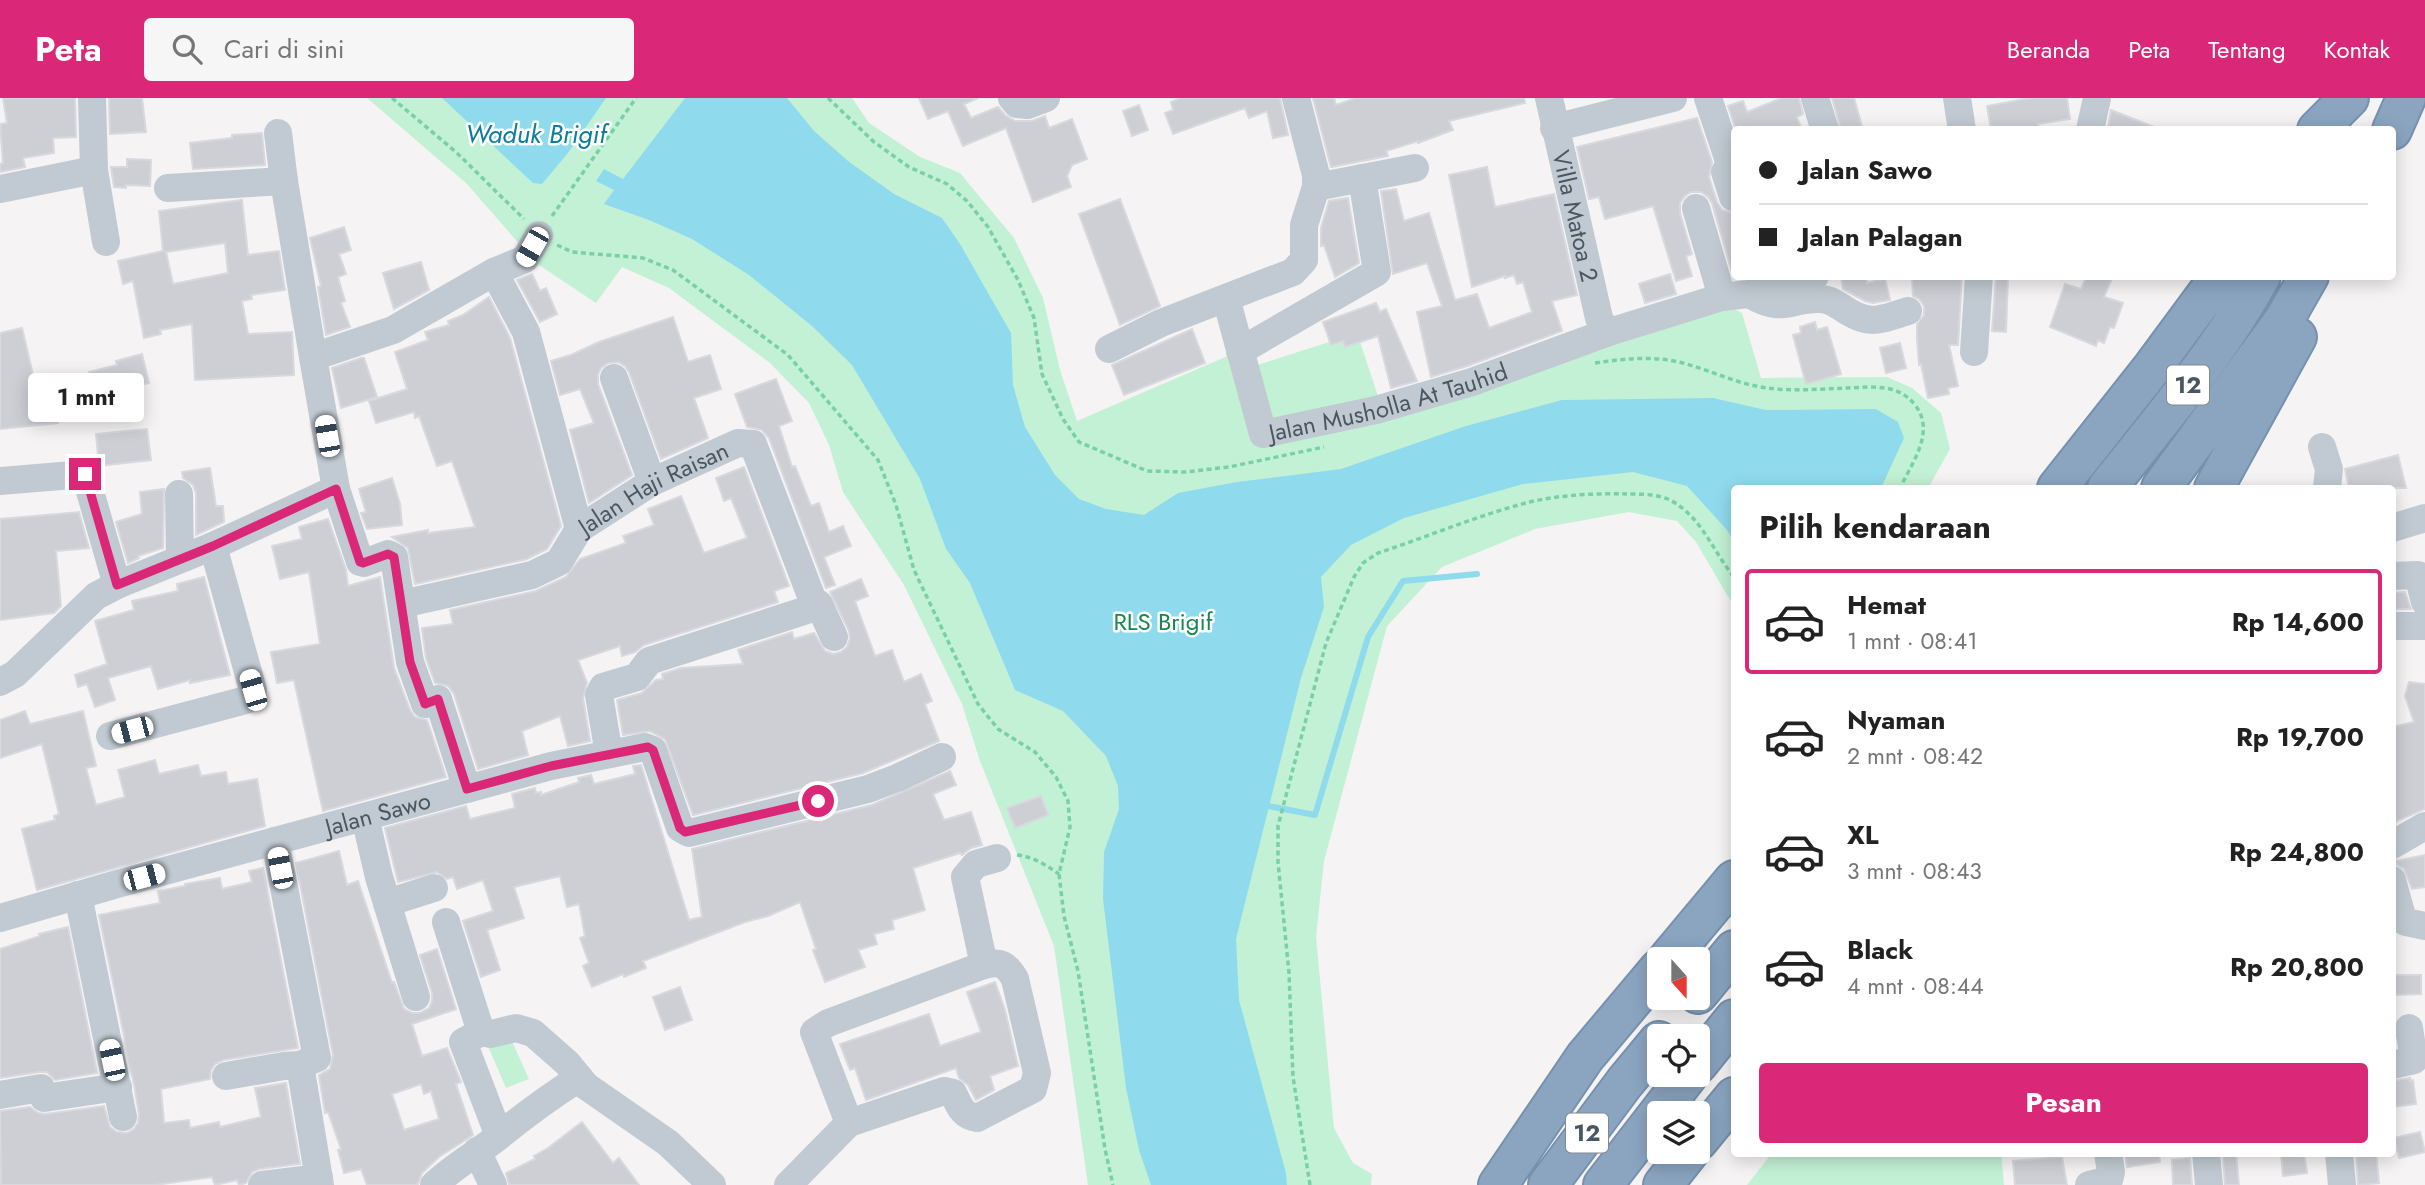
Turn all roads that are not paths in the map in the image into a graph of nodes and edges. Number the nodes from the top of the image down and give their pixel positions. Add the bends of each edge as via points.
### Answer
1 (92, 98) edge
2 (1012, 98) edge
3 (1046, 98) edge
4 (1296, 98) edge
5 (1549, 98) edge
6 (1673, 98) edge
7 (1708, 98) edge
8 (1815, 98) edge
9 (1957, 98) edge
10 (2097, 98) edge
11 (2349, 98) edge
12 (2360, 98) edge
13 (2406, 98) edge
14 (1824, 126) edge
15 (1961, 126) edge
16 (2091, 126) edge
17 (2321, 126) edge
18 (2344, 126) edge
19 (2394, 126) edge
20 (1555, 128) junction
21 (278, 133) dead end
22 (1415, 168) dead end
23 (94, 170) junction
24 (1362, 178) junction
25 (284, 181) junction
26 (1317, 187) junction
27 (168, 188) dead end
28 (0, 189) edge
29 (1731, 191) edge
30 (1696, 208) dead end
31 (539, 235) road end
32 (106, 242) dead end
33 (1731, 259) edge
34 (494, 272) junction
35 (1796, 280) edge
36 (1979, 280) edge
37 (2217, 280) edge
38 (2259, 280) edge
39 (2307, 280) edge
40 (2328, 280) edge
41 (1752, 289) edge
42 (1226, 298) junction
43 (1908, 311) dead end
44 (1606, 333) junction
45 (1110, 349) dead end
46 (1240, 351) junction
47 (1974, 352) dead end
48 (313, 357) junction
49 (614, 378) dead end
50 (2322, 447) dead end
51 (0, 481) edge
52 (652, 482) junction
53 (2059, 485) edge
54 (2109, 485) edge
55 (2163, 485) edge
56 (2216, 485) edge
57 (2327, 485) edge
58 (336, 489) junction
59 (178, 494) dead end
60 (2425, 518) edge
61 (2396, 527) edge
62 (579, 529) junction
63 (213, 546) junction
64 (180, 559) junction
65 (2396, 576) edge
66 (117, 585) junction
67 (813, 601) junction
68 (2425, 602) edge
69 (402, 604) junction
70 (2396, 626) edge
71 (2425, 626) edge
72 (834, 638) dead end
73 (0, 681) edge
74 (110, 736) dead end
75 (609, 754) junction
76 (942, 757) dead end
77 (467, 789) junction
78 (365, 817) junction
79 (2425, 826) edge
80 (275, 841) junction
81 (2396, 843) edge
82 (997, 858) road end
83 (1731, 884) edge
84 (434, 888) dead end
85 (78, 895) junction
86 (2396, 895) edge
87 (387, 903) junction
88 (0, 918) edge
89 (446, 922) dead end
90 (2425, 926) edge
91 (1678, 947) edge
92 (1731, 954) edge
93 (984, 965) junction
94 (1710, 979) edge
95 (1647, 983) edge
96 (416, 997) dead end
97 (1684, 1010) edge
98 (1731, 1023) edge
99 (1673, 1024) edge
100 (2409, 1028) dead end
101 (481, 1032) junction
102 (1710, 1049) edge
103 (1647, 1055) edge
104 (2396, 1064) edge
105 (300, 1065) junction
106 (226, 1076) dead end
107 (579, 1077) junction
108 (118, 1087) junction
109 (1678, 1087) edge
110 (0, 1095) edge
111 (1667, 1101) edge
112 (1731, 1101) edge
113 (123, 1116) dead end
114 (849, 1123) junction
115 (1710, 1126) edge
116 (1647, 1127) edge
117 (488, 1144) junction
118 (2109, 1157) edge
119 (2206, 1157) edge
120 (2339, 1157) edge
121 (1680, 1164) edge
122 (319, 1181) edge
123 (445, 1181) edge
124 (262, 1185) edge
125 (493, 1185) edge
126 (712, 1185) edge
127 (788, 1185) edge
128 (1498, 1185) edge
129 (1548, 1185) edge
130 (1603, 1185) edge
131 (1663, 1185) edge
132 (2089, 1185) edge
133 (2209, 1185) edge
134 (2342, 1185) edge

1 - 23 street
2 - 3 street via 1024,105
4 - 26 street
5 - 20 street, Villa Matoa 2
6 - 20 street
7 - 29 street via 1730,164 1725,173
8 - 14 street
9 - 15 street
10 - 16 street
11 - 17 highway
12 - 18 highway
13 - 19 highway
20 - 44 street, Villa Matoa 2
21 - 25 street
22 - 24 street
23 - 28 street
23 - 32 street
24 - 26 street
24 - 46 street via 1377,272
25 - 27 street
25 - 48 street
26 - 42 street via 1304,225 1304,260 1299,268
30 - 33 street
31 - 34 street via 525,259
34 - 48 street via 393,330
34 - 62 street via 526,332
35 - 41 street
36 - 47 street
37 - 53 highway
38 - 54 highway, 12 via 2186,387
39 - 55 highway, 12 via 2284,320
40 - 56 highway
41 - 43 street via 1764,303 1788,305 1823,299 1865,321
41 - 44 street
42 - 45 street
42 - 46 street, Jalan Musholla At Tauhid
44 - 46 street, Jalan Musholla At Tauhid via 1472,382 1377,410 1263,434
48 - 58 street
49 - 52 street
50 - 57 street via 2329,469
51 - 66 street via 86,475
52 - 62 street, Jalan Haji Raisan
52 - 67 street, Jalan Haji Raisan via 738,443 753,444
58 - 63 street
58 - 69 street via 360,562 392,555
59 - 64 street
60 - 61 street
62 - 69 street, Jalan Haji Raisan via 559,562 532,575
63 - 64 street
63 - 74 street via 252,696
64 - 66 street
65 - 68 street via 2418,575
66 - 73 street via 96,596 15,674
67 - 72 street via 819,604
67 - 75 street via 807,610 649,661 637,677 603,687 598,695
69 - 77 street via 417,683 425,704 438,699
70 - 71 street
75 - 76 street, Jalan Sawo via 645,747 653,750 680,828 689,833 868,789
75 - 77 street, Jalan Sawo
77 - 78 street, Jalan Sawo
78 - 80 street, Jalan Sawo
78 - 87 street
79 - 81 street
80 - 85 street, Jalan Sawo
80 - 105 street via 317,1058
82 - 93 street via 976,864 965,877
83 - 91 highway
84 - 87 street
85 - 88 street, Jalan Sawo
85 - 108 street
86 - 90 street via 2403,920
87 - 96 street
89 - 101 street
92 - 94 highway
93 - 114 street via 814,1032
93 - 114 street via 1003,963 1015,979 1037,1073 1033,1089 977,1118 963,1113 953,1093 944,1091
95 - 128 highway via 1585,1057
97 - 99 highway
98 - 102 highway
100 - 104 street via 2414,1060
101 - 107 street via 516,1028 533,1033
101 - 117 street via 463,1042
103 - 129 highway, 12
105 - 106 street
105 - 122 street
107 - 117 street
107 - 126 street via 668,1143
108 - 110 street via 44,1098 41,1088
108 - 113 street
109 - 111 highway, 12
112 - 115 highway
114 - 127 street
116 - 130 highway, 12
117 - 123 street
117 - 125 street
118 - 132 street via 2109,1180
119 - 133 street
120 - 134 street
121 - 131 highway
122 - 124 street

